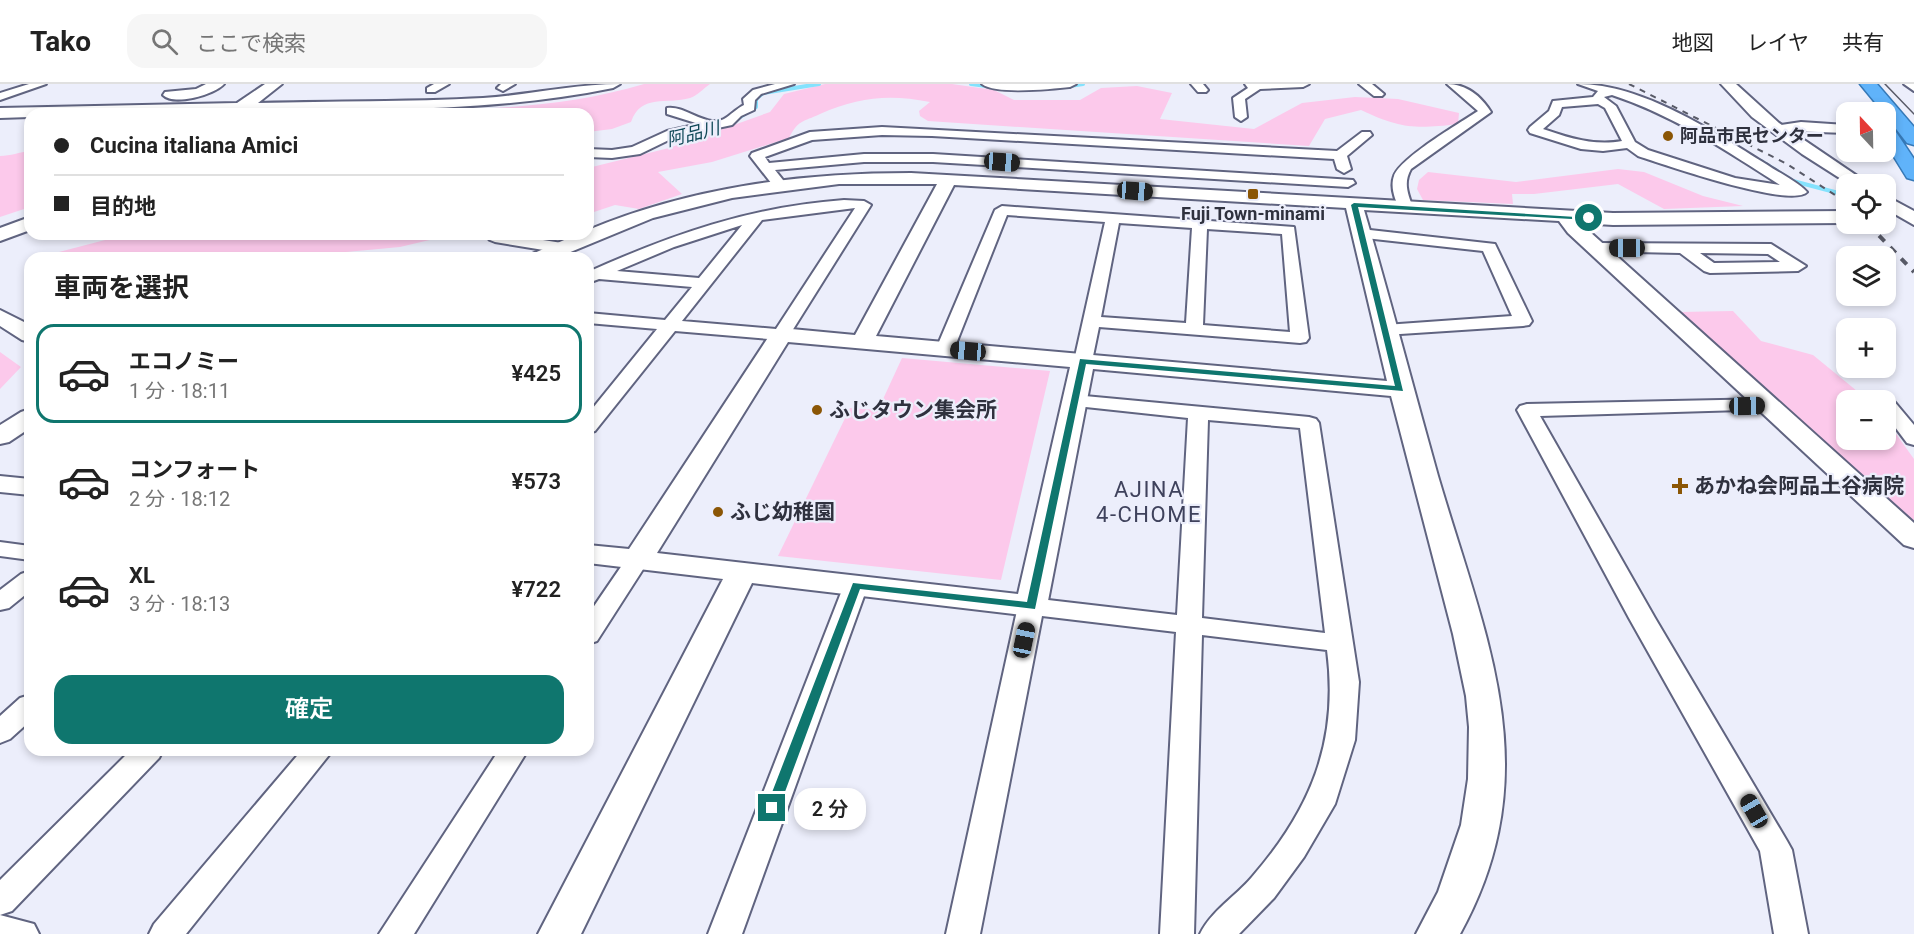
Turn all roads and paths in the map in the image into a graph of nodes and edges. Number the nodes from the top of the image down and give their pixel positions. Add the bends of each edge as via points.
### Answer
1 (40, 84) edge
2 (217, 84) edge
3 (275, 84) edge
4 (541, 84) edge
5 (614, 84) edge
6 (788, 84) edge
7 (988, 84) edge
8 (1070, 84) edge
9 (1301, 84) edge
10 (1365, 84) edge
11 (1453, 84) edge
12 (1728, 84) edge
13 (1910, 84) edge
14 (506, 86) edge
15 (437, 87) edge
16 (1250, 88) edge
17 (1860, 88) edge
18 (1914, 88) edge
19 (1599, 89) edge
20 (322, 91) dead end
21 (1312, 92) dead end
22 (1378, 94) dead end
23 (0, 98) edge
24 (1265, 98) dead end
25 (1866, 102) edge
26 (239, 108) edge
27 (315, 108) edge
28 (672, 110) dead end
29 (0, 113) edge
30 (24, 113) edge
31 (1241, 117) dead end
32 (713, 125) junction
33 (1836, 128) edge
34 (1366, 135) dead end
35 (1783, 135) junction
36 (1914, 139) edge
37 (1124, 143) junction
38 (1629, 144) junction
39 (594, 146) edge
40 (1896, 147) edge
41 (1340, 155) junction
42 (766, 166) junction
43 (1118, 169) junction
44 (1844, 174) edge
45 (1914, 174) edge
46 (948, 179) junction
47 (780, 185) junction
48 (1113, 189) junction
49 (1354, 207) junction
50 (1406, 208) junction
51 (1896, 208) edge
52 (758, 215) junction
53 (1836, 216) edge
54 (1113, 217) junction
55 (1565, 217) junction
56 (1896, 219) edge
57 (1914, 220) edge
58 (1200, 223) junction
59 (24, 225) edge
60 (594, 234) edge
61 (0, 235) edge
62 (513, 240) edge
63 (581, 240) edge
64 (562, 248) junction
65 (1596, 248) junction
66 (1683, 248) junction
67 (553, 252) edge
68 (594, 275) edge
69 (594, 276) edge
70 (702, 283) junction
71 (0, 316) edge
72 (594, 318) edge
73 (1091, 321) junction
74 (672, 325) junction
75 (1194, 330) junction
76 (1385, 330) junction
77 (24, 331) edge
78 (782, 334) junction
79 (862, 342) junction
80 (945, 349) junction
81 (1083, 361) junction
82 (1400, 389) junction
83 (1074, 401) junction
84 (1768, 405) junction
85 (1198, 413) junction
86 (1896, 415) edge
87 (594, 420) edge
88 (24, 421) edge
89 (0, 436) edge
90 (1914, 439) edge
91 (1914, 539) edge
92 (0, 549) edge
93 (24, 552) edge
94 (594, 555) edge
95 (637, 560) junction
96 (742, 572) junction
97 (24, 584) edge
98 (856, 585) junction
99 (0, 602) edge
100 (1031, 606) junction
101 (1190, 625) junction
102 (594, 626) edge
103 (1339, 643) junction
104 (24, 710) edge
105 (0, 732) edge
106 (143, 756) edge
107 (314, 756) edge
108 (510, 756) edge
109 (0, 901) edge
110 (0, 930) edge
111 (22, 934) edge
112 (166, 934) edge
113 (396, 934) edge
114 (559, 934) edge
115 (725, 934) edge
116 (963, 934) edge
117 (1177, 934) edge
118 (1217, 934) edge
119 (1437, 934) edge
120 (1791, 934) edge

1 - 23 street
2 - 23 street via 188,95
3 - 26 street
4 - 14 street
5 - 27 street via 502,101
6 - 32 street via 753,94 750,107 728,122
7 - 8 street
9 - 16 street
9 - 21 street
10 - 22 street
11 - 50 street via 1485,112 1406,166 1398,178
12 - 35 street via 1747,106
13 - 18 street
14 - 15 street
15 - 20 street
16 - 24 street
16 - 31 street via 1239,98
17 - 25 highway
17 - 36 highway
19 - 38 street
19 - 38 street via 1557,104 1555,111 1534,130 1571,144 1597,148
19 - 38 street via 1643,102 1691,124 1800,192 1731,181 1643,153
28 - 32 street
29 - 30 street
32 - 39 street via 671,134 635,151 612,153
33 - 35 street via 1785,128
34 - 41 street
35 - 44 street
37 - 41 street
37 - 42 street via 860,128 803,138 757,156
37 - 43 street
40 - 45 highway
41 - 49 street
42 - 43 street via 910,157
42 - 47 street
43 - 48 street
43 - 49 street
46 - 47 street via 875,178
46 - 48 street
46 - 79 street
47 - 60 street via 662,210
48 - 49 street
49 - 50 street
49 - 76 street
49 - 76 street via 1489,247 1523,321
50 - 55 street
51 - 57 street
52 - 68 street via 679,237
52 - 70 street
52 - 78 street via 864,205
53 - 55 street via 1648,220
54 - 58 street
54 - 73 street
54 - 80 street via 1002,210
55 - 65 street
56 - 57 street
58 - 75 street
58 - 75 street via 1289,230 1300,338
59 - 61 street
62 - 64 street
63 - 64 street
64 - 67 street
65 - 66 street
65 - 84 street
66 - 66 street via 1771,249 1798,266 1710,268
69 - 70 street
70 - 74 street
71 - 77 street
72 - 74 street
73 - 75 street
73 - 81 street
74 - 78 street
74 - 87 street
76 - 82 street
78 - 79 street
78 - 95 street
79 - 80 street
80 - 81 street
81 - 82 street
81 - 83 street
82 - 119 street via 1485,706 1488,757 1483,811 1468,868
83 - 85 street
83 - 100 street
84 - 91 street
84 - 120 street via 1527,410 1776,850
85 - 101 street
85 - 103 street via 1309,423
86 - 90 street
88 - 89 street
92 - 93 street
94 - 95 street
95 - 96 street
95 - 102 street
96 - 98 street
96 - 114 street
97 - 99 street
98 - 100 street
98 - 115 street
100 - 101 street
100 - 116 street
101 - 103 street
101 - 117 street
103 - 118 street via 1345,682 1341,740 1320,804 1263,888
104 - 105 street
106 - 109 street
107 - 112 street
108 - 113 street
110 - 111 street

